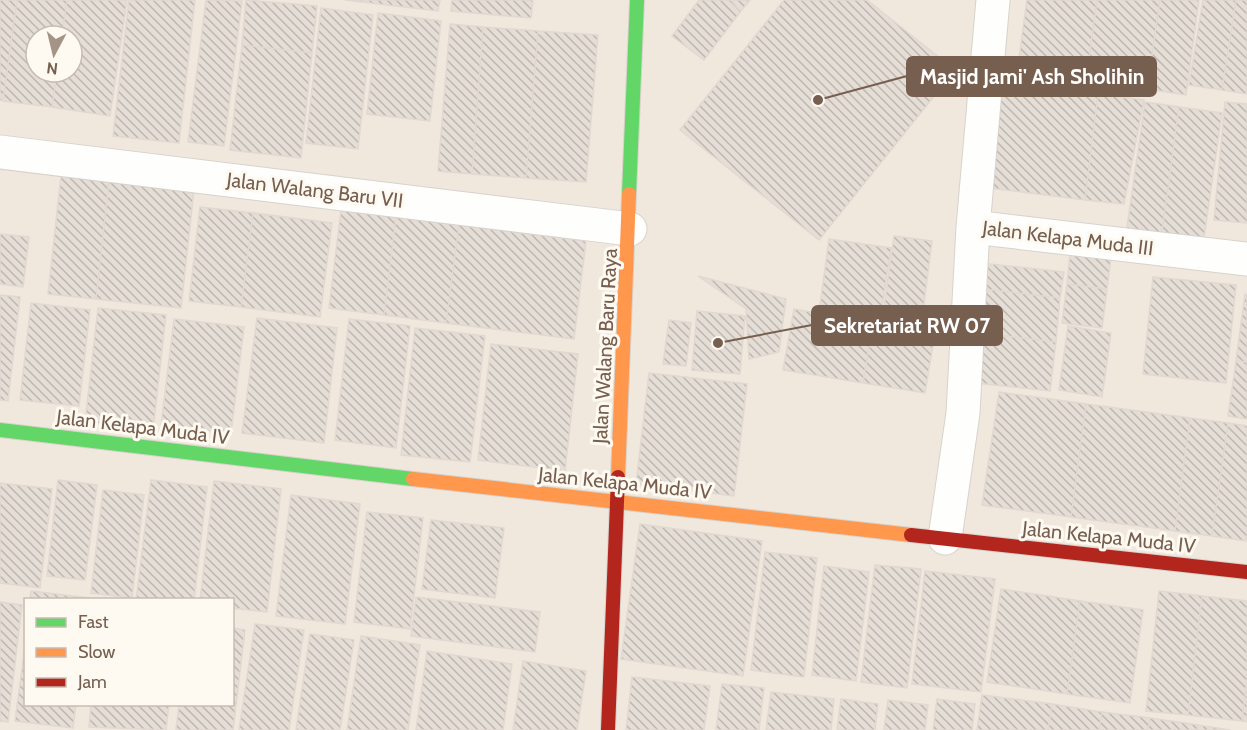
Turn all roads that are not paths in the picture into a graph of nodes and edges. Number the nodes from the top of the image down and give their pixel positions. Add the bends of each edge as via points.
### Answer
1 (637, 0) edge
2 (993, 0) edge
3 (0, 152) edge
4 (973, 227) junction
5 (630, 229) junction
6 (1247, 259) edge
7 (0, 430) edge
8 (617, 503) junction
9 (945, 538) junction
10 (1247, 572) edge
11 (608, 730) edge

1 - 5 street, Jalan Walang Baru Raya
2 - 4 street, Jalan Kelapa Muda III
3 - 5 street, Jalan Walang Baru VII
4 - 6 street, Jalan Kelapa Muda III
4 - 9 street via 963,413
5 - 8 street, Jalan Walang Baru Raya
7 - 8 street, Jalan Kelapa Muda IV
8 - 9 street, Jalan Kelapa Muda IV
8 - 11 street, Jalan Walang Baru Raya
9 - 10 street, Jalan Kelapa Muda IV

